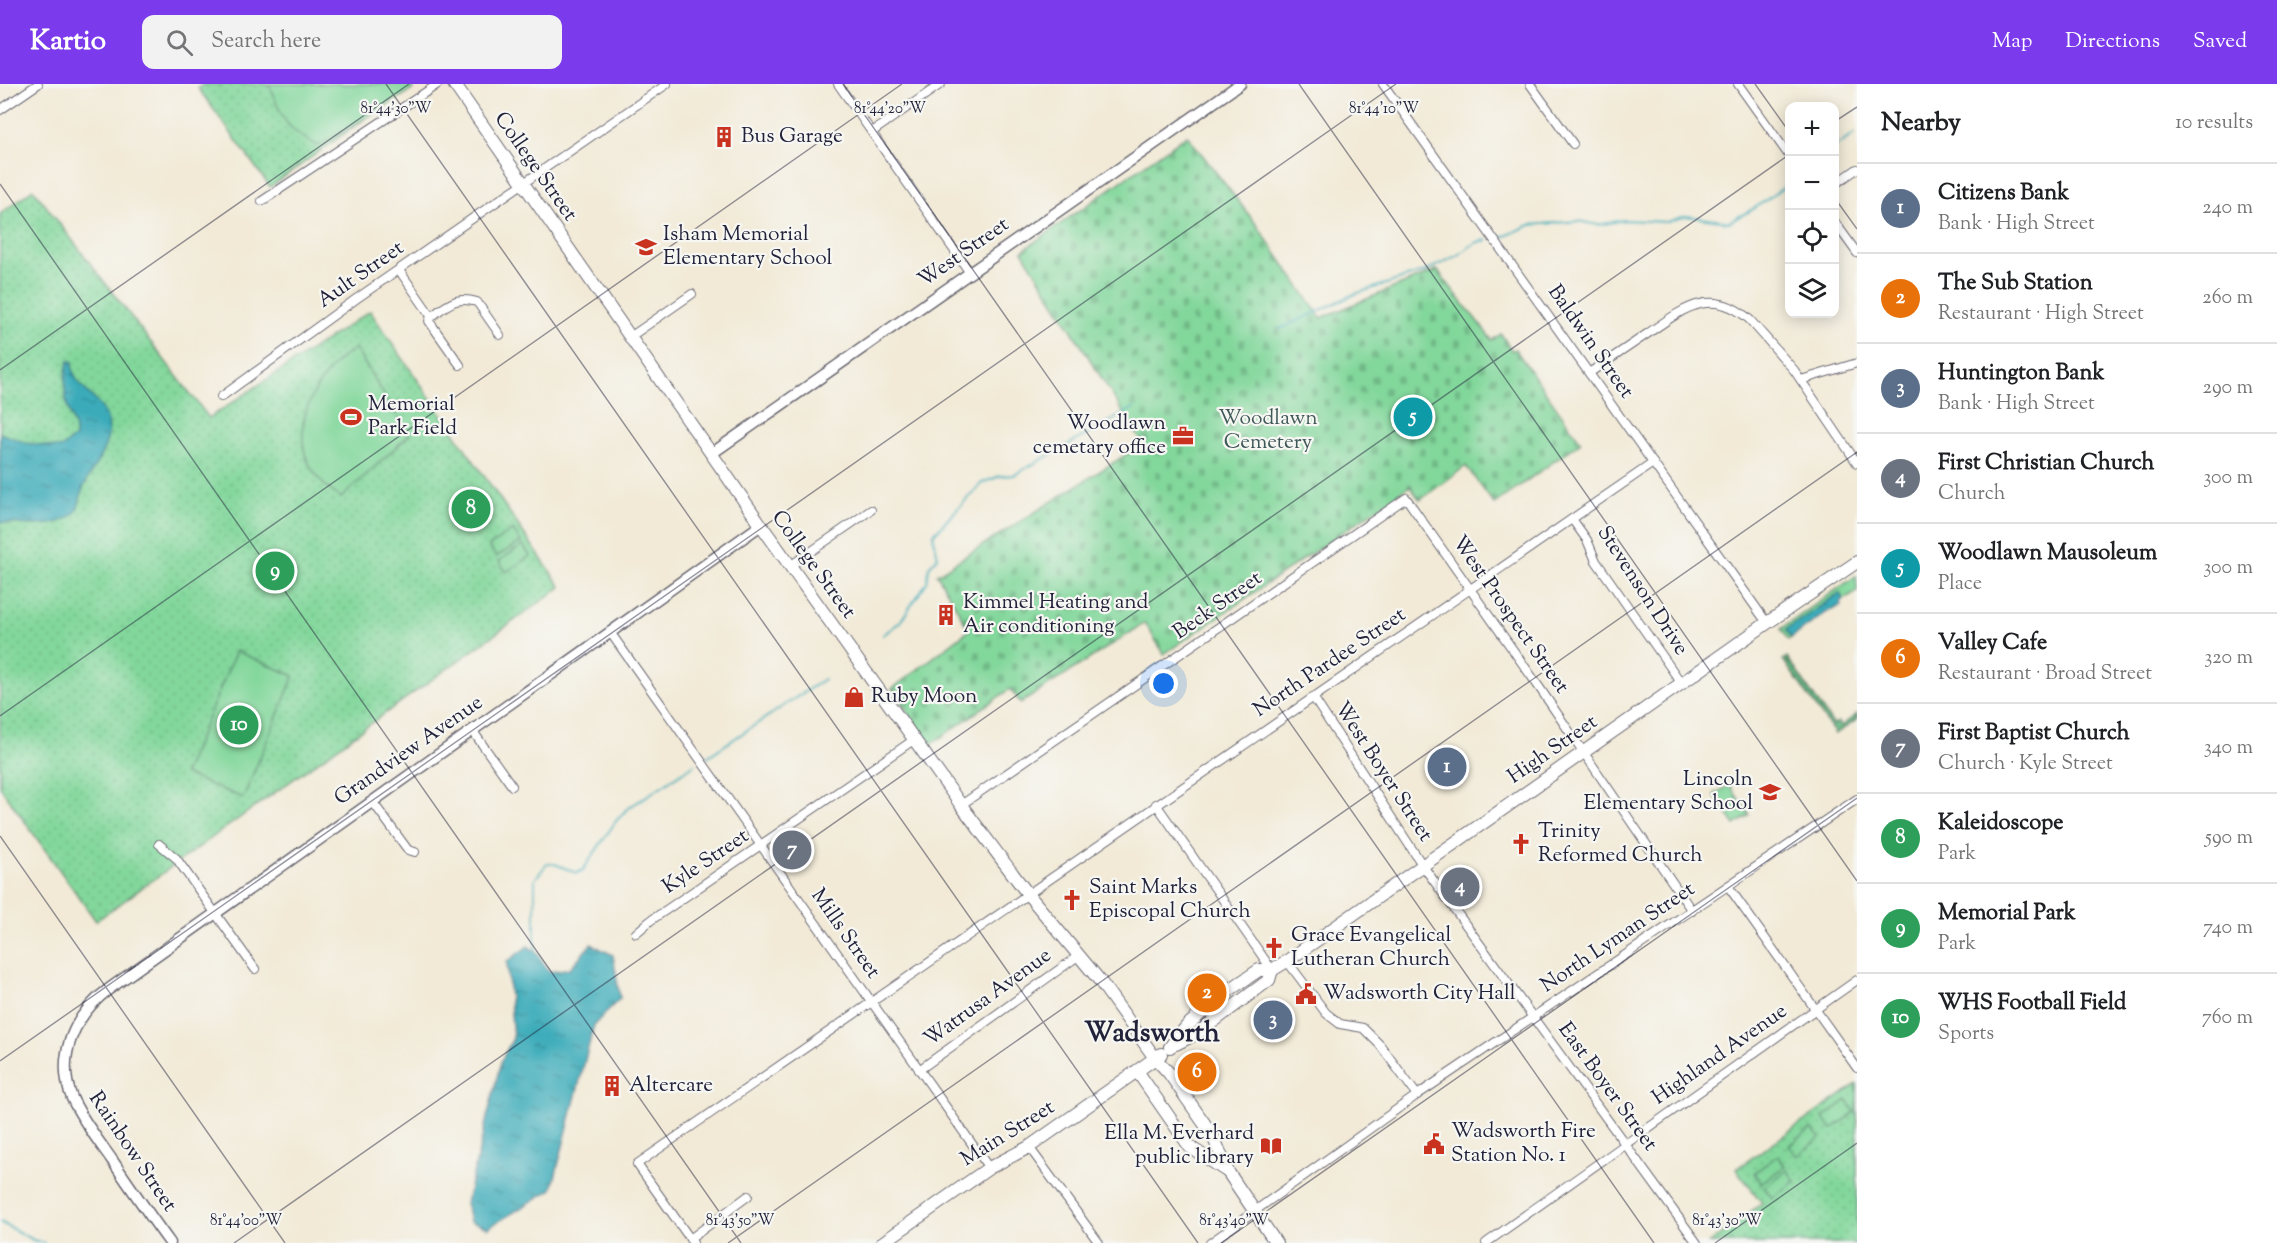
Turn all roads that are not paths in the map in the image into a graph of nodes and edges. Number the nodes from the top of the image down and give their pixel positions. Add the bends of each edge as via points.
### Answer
1 (38, 84) edge
2 (438, 84) edge
3 (454, 84) edge
4 (667, 84) edge
5 (838, 84) edge
6 (941, 84) edge
7 (1240, 84) edge
8 (1383, 84) edge
9 (1530, 84) edge
10 (1738, 84) edge
11 (0, 110) edge
12 (872, 132) junction
13 (1573, 144) dead end
14 (1789, 156) edge
15 (1857, 169) edge
16 (1839, 182) edge
17 (524, 185) junction
18 (262, 201) dead end
19 (1839, 228) edge
20 (1857, 253) edge
21 (399, 270) junction
22 (970, 273) junction
23 (692, 294) dead end
24 (431, 316) junction
25 (500, 335) dead end
26 (630, 337) junction
27 (1857, 363) edge
28 (460, 365) dead end
29 (1589, 373) junction
30 (1801, 380) junction
31 (221, 397) dead end
32 (711, 453) junction
33 (1653, 463) junction
34 (1857, 463) edge
35 (1406, 498) joint
36 (871, 510) dead end
37 (1572, 519) junction
38 (760, 525) junction
39 (1857, 562) edge
40 (790, 566) junction
41 (1471, 589) junction
42 (1767, 623) junction
43 (610, 632) junction
44 (1682, 684) junction
45 (1313, 698) junction
46 (472, 730) junction
47 (915, 740) junction
48 (1584, 752) junction
49 (512, 786) dead end
50 (1857, 799) edge
51 (372, 801) junction
52 (1156, 804) junction
53 (961, 805) junction
54 (159, 844) dead end
55 (761, 846) junction
56 (415, 852) dead end
57 (1423, 866) junction
58 (1728, 886) junction
59 (1027, 893) junction
60 (1692, 911) junction
61 (215, 913) junction
62 (636, 933) dead end
63 (1078, 956) junction
64 (1287, 961) junction
65 (255, 969) dead end
66 (1272, 970) junction
67 (1857, 980) edge
68 (871, 1003) junction
69 (1815, 1009) junction
70 (84, 1012) joint
71 (1533, 1017) junction
72 (1155, 1058) junction
73 (1857, 1068) edge
74 (919, 1070) junction
75 (1137, 1071) junction
76 (1417, 1095) junction
77 (1625, 1144) junction
78 (1217, 1145) junction
79 (1029, 1147) junction
80 (1203, 1156) junction
81 (988, 1168) junction
82 (1228, 1172) junction
83 (748, 1196) dead end
84 (1254, 1212) junction
85 (692, 1241) edge
86 (170, 1243) edge
87 (882, 1243) edge
88 (1099, 1243) edge
89 (1210, 1243) edge
90 (1276, 1243) edge
91 (1486, 1243) edge
92 (1697, 1243) edge

1 - 11 street
2 - 18 street
3 - 17 main road, College Street
4 - 17 street, Ault Street
5 - 12 street
6 - 12 street
7 - 22 street, West Street
8 - 29 street, Baldwin Street
9 - 13 street
10 - 14 street
12 - 22 street
15 - 16 street
17 - 21 street, Ault Street
17 - 26 main road, College Street
19 - 20 street
21 - 24 street
21 - 31 street, Ault Street
22 - 32 street, West Street
23 - 26 street
24 - 25 street via 454,300 465,298 477,302
24 - 28 street via 429,321
26 - 32 main road, College Street
27 - 30 street
29 - 30 street via 1682,310 1713,303 1742,313
29 - 33 street, Baldwin Street
30 - 34 street
32 - 38 main road, College Street
33 - 37 street, North Pardee Street
33 - 42 street, Baldwin Street
35 - 41 street, West Prospect Street
35 - 53 street, Beck Street
36 - 40 street
37 - 41 street, North Pardee Street
37 - 44 street, Stevenson Drive via 1596,561
38 - 40 main road, College Street
38 - 43 street, Grandview Avenue
39 - 42 main road, High Street
40 - 47 main road, College Street
41 - 45 street, North Pardee Street
41 - 48 street, West Prospect Street
42 - 44 main road, High Street
43 - 46 street, Grandview Avenue
43 - 55 street, Mills Street
44 - 48 main road, High Street
45 - 52 street, North Pardee Street
45 - 57 street, West Boyer Street
46 - 49 street
46 - 51 street, Grandview Avenue
47 - 53 main road, College Street
47 - 55 street, Kyle Street
48 - 57 main road, High Street
48 - 60 street, West Prospect Street
50 - 58 street, North Lyman Street
51 - 56 street via 408,850
51 - 61 street, Grandview Avenue
52 - 59 street, North Pardee Street
52 - 66 street
53 - 59 main road, College Street
54 - 61 street via 177,858
55 - 62 street, Kyle Street
55 - 68 street, Mills Street
57 - 64 main road, High Street
57 - 71 street, East Boyer Street
58 - 60 street, North Lyman Street
58 - 69 street
59 - 63 main road, College Street
59 - 68 street, North Pardee Street
60 - 71 street, North Lyman Street
61 - 65 street
61 - 70 street, Grandview Avenue via 109,989
63 - 72 main road, College Street
63 - 74 street, Watrusa Avenue
64 - 66 main road, High Street
64 - 76 street via 1326,1013 1340,1024 1363,1028 1380,1045
66 - 72 main road, High Street via 1259,970 1219,997
67 - 69 street, Highland Avenue
68 - 74 street, Mills Street
68 - 85 street, North Pardee Street via 637,1164
69 - 73 street
69 - 77 street, Highland Avenue
70 - 86 street, Rainbow Street via 67,1051 67,1083 72,1098
71 - 76 street, North Lyman Street
71 - 77 street, East Boyer Street
72 - 75 main road, Main Street
72 - 78 main road, College Street
74 - 81 street, Mills Street
75 - 79 main road, Main Street
75 - 80 main road via 1185,1140
76 - 84 street, North Lyman Street
77 - 91 street, Highland Avenue
77 - 92 street, East Boyer Street
78 - 80 main road via 1212,1154
78 - 82 main road, College Street
79 - 81 main road, Main Street
79 - 88 street
80 - 82 main road
81 - 87 main road, Main Street
82 - 84 main road
83 - 85 street
84 - 89 street, North Lyman Street
84 - 90 main road

